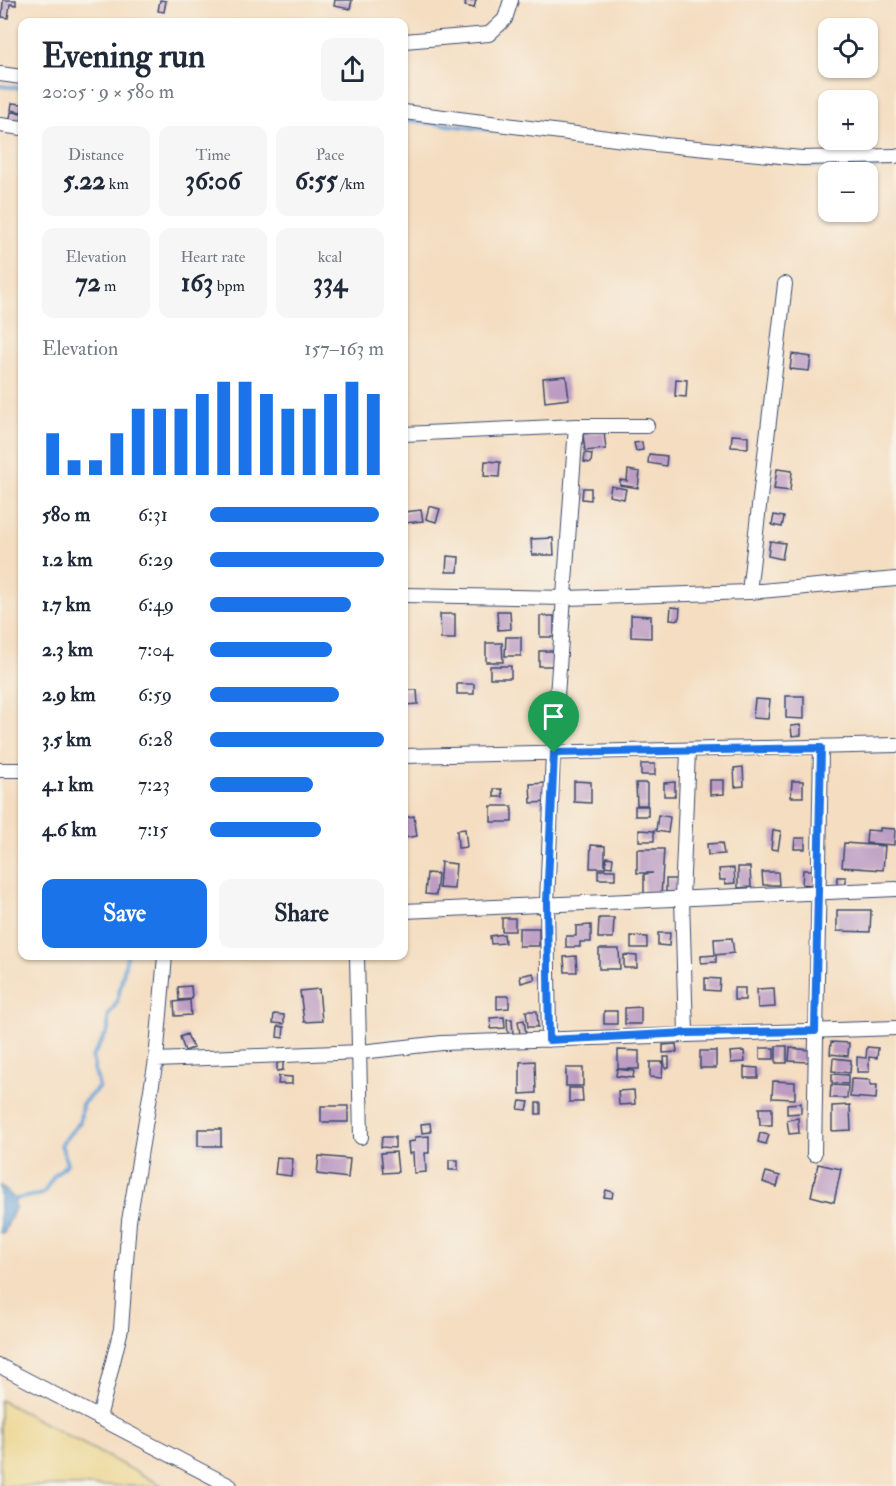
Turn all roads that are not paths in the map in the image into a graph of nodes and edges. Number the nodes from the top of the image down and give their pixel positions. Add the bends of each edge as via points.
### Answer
1 (511, 0) edge
2 (408, 41) edge
3 (0, 74) edge
4 (18, 76) edge
5 (408, 113) edge
6 (0, 125) edge
7 (18, 127) edge
8 (896, 156) edge
9 (784, 284) dead end
10 (576, 426) junction
11 (647, 426) dead end
12 (408, 434) edge
13 (896, 579) edge
14 (749, 592) junction
15 (408, 596) edge
16 (566, 598) junction
17 (896, 746) edge
18 (821, 748) junction
19 (688, 751) junction
20 (554, 753) junction
21 (408, 756) edge
22 (0, 770) edge
23 (18, 770) edge
24 (896, 889) edge
25 (818, 893) junction
26 (682, 898) junction
27 (547, 903) junction
28 (408, 911) edge
29 (165, 960) edge
30 (357, 960) edge
31 (896, 1028) edge
32 (815, 1031) junction
33 (686, 1033) junction
34 (549, 1040) junction
35 (361, 1052) junction
36 (156, 1060) junction
37 (361, 1137) dead end
38 (814, 1154) dead end
39 (0, 1366) edge
40 (99, 1418) junction
41 (230, 1486) edge

1 - 2 street via 505,19 489,34
3 - 4 street
5 - 8 street via 801,158
6 - 7 street
9 - 14 street
10 - 11 street
10 - 12 street
10 - 16 street
13 - 14 street
14 - 16 street
15 - 16 street
16 - 20 street
17 - 18 street
18 - 19 street
18 - 25 street
19 - 20 street
19 - 26 street
20 - 21 street
20 - 27 street
22 - 23 street
24 - 25 street
25 - 26 street
25 - 32 street
26 - 27 street
26 - 33 street
27 - 28 street
27 - 34 street
29 - 36 street
30 - 35 street
31 - 32 street
32 - 33 street
32 - 38 street
33 - 34 street
34 - 35 street via 442,1043
35 - 36 street
35 - 37 street
36 - 40 street via 129,1221 121,1329
39 - 40 street
40 - 41 street

